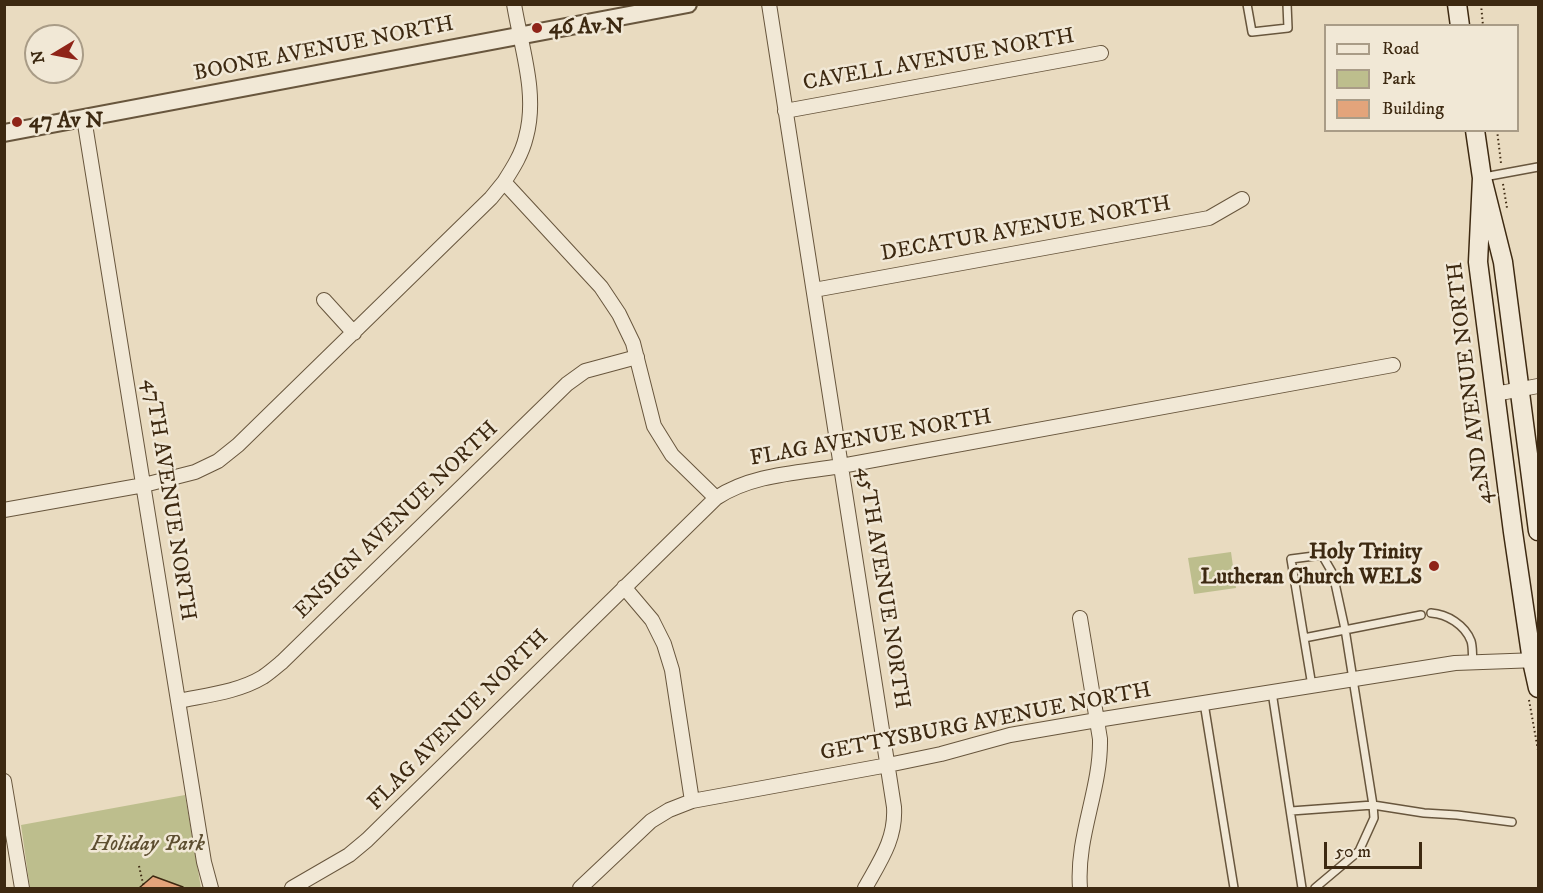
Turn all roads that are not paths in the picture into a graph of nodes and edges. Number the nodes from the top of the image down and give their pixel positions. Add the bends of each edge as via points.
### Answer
1 (514, 4) edge
2 (688, 4) edge
3 (769, 4) edge
4 (1247, 4) edge
5 (1287, 4) edge
6 (1457, 4) edge
7 (1460, 24) edge
8 (520, 36) junction
9 (1101, 53) dead end
10 (785, 111) junction
11 (84, 118) junction
12 (1475, 132) edge
13 (4, 133) edge
14 (1539, 167) edge
15 (1482, 178) junction
16 (504, 182) junction
17 (1242, 199) dead end
18 (814, 290) junction
19 (324, 300) dead end
20 (354, 333) junction
21 (637, 357) junction
22 (1393, 365) dead end
23 (1539, 386) edge
24 (1520, 389) junction
25 (1495, 394) junction
26 (841, 466) junction
27 (144, 485) junction
28 (716, 498) junction
29 (4, 510) edge
30 (1539, 531) edge
31 (624, 587) junction
32 (1431, 613) dead end
33 (1421, 615) dead end
34 (1080, 618) dead end
35 (1346, 629) junction
36 (1304, 638) junction
37 (1535, 661) edge
38 (1473, 662) junction
39 (1353, 679) junction
40 (1312, 686) junction
41 (1272, 692) junction
42 (1533, 692) edge
43 (178, 701) junction
44 (1204, 702) junction
45 (1097, 720) junction
46 (888, 765) junction
47 (4, 781) edge
48 (692, 801) junction
49 (1373, 805) junction
50 (1291, 811) junction
51 (1512, 822) dead end
52 (22, 888) edge
53 (211, 888) edge
54 (292, 888) edge
55 (580, 888) edge
56 (865, 888) edge
57 (1080, 888) edge
58 (1233, 888) edge
59 (1302, 888) edge
60 (1314, 888) edge

1 - 8 street
2 - 8 street, BOONE AVENUE NORTH
3 - 10 street, 45TH AVENUE NORTH
4 - 5 lane via 1252,32 1288,28
6 - 7 main road
8 - 11 street, BOONE AVENUE NORTH
8 - 16 street via 530,113 517,161
9 - 10 street, CAVELL AVENUE NORTH
10 - 18 street, 45TH AVENUE NORTH
11 - 13 street, BOONE AVENUE NORTH
11 - 27 street, 47TH AVENUE NORTH
12 - 15 main road, 42ND AVENUE NORTH
14 - 15 lane
15 - 24 main road, 42ND AVENUE NORTH via 1503,262
15 - 25 main road, 42ND AVENUE NORTH via 1478,262
16 - 20 street
16 - 21 street via 601,287 619,314
17 - 18 street, DECATUR AVENUE NORTH via 1209,218
18 - 26 street, 45TH AVENUE NORTH
19 - 20 street
20 - 27 street via 218,460 195,472
21 - 28 street via 654,426 662,441
21 - 43 street, ENSIGN AVENUE NORTH via 585,370 567,384 264,676 220,693
22 - 26 street, FLAG AVENUE NORTH
23 - 24 street
24 - 25 street
24 - 30 main road, 42ND AVENUE NORTH
25 - 37 main road, 42ND AVENUE NORTH
26 - 28 street, FLAG AVENUE NORTH via 757,479
26 - 46 street, 45TH AVENUE NORTH
27 - 29 street
27 - 43 street, 47TH AVENUE NORTH
28 - 31 street, FLAG AVENUE NORTH
31 - 48 street via 652,620 664,644 672,670
31 - 54 street, FLAG AVENUE NORTH via 368,840
32 - 38 lane via 1442,614 1460,627 1470,641
33 - 35 lane
34 - 45 street
35 - 36 lane
35 - 36 lane via 1333,574 1322,555 1291,559
35 - 39 lane
36 - 40 lane
37 - 38 street, GETTYSBURG AVENUE NORTH
37 - 42 main road, 42ND AVENUE NORTH
38 - 39 street, GETTYSBURG AVENUE NORTH
39 - 40 street, GETTYSBURG AVENUE NORTH
39 - 49 lane
40 - 41 street, GETTYSBURG AVENUE NORTH
41 - 44 street, GETTYSBURG AVENUE NORTH
41 - 50 lane
43 - 53 street, 47TH AVENUE NORTH
44 - 45 street, GETTYSBURG AVENUE NORTH
44 - 58 lane
45 - 46 street, GETTYSBURG AVENUE NORTH via 1010,735
45 - 57 street via 1100,755 1081,843
46 - 48 street, GETTYSBURG AVENUE NORTH
46 - 56 street, 45TH AVENUE NORTH via 895,822 892,837
47 - 52 street
48 - 55 street, GETTYSBURG AVENUE NORTH via 651,821
49 - 50 lane
49 - 51 lane
49 - 60 lane via 1374,818 1359,851
50 - 59 lane

